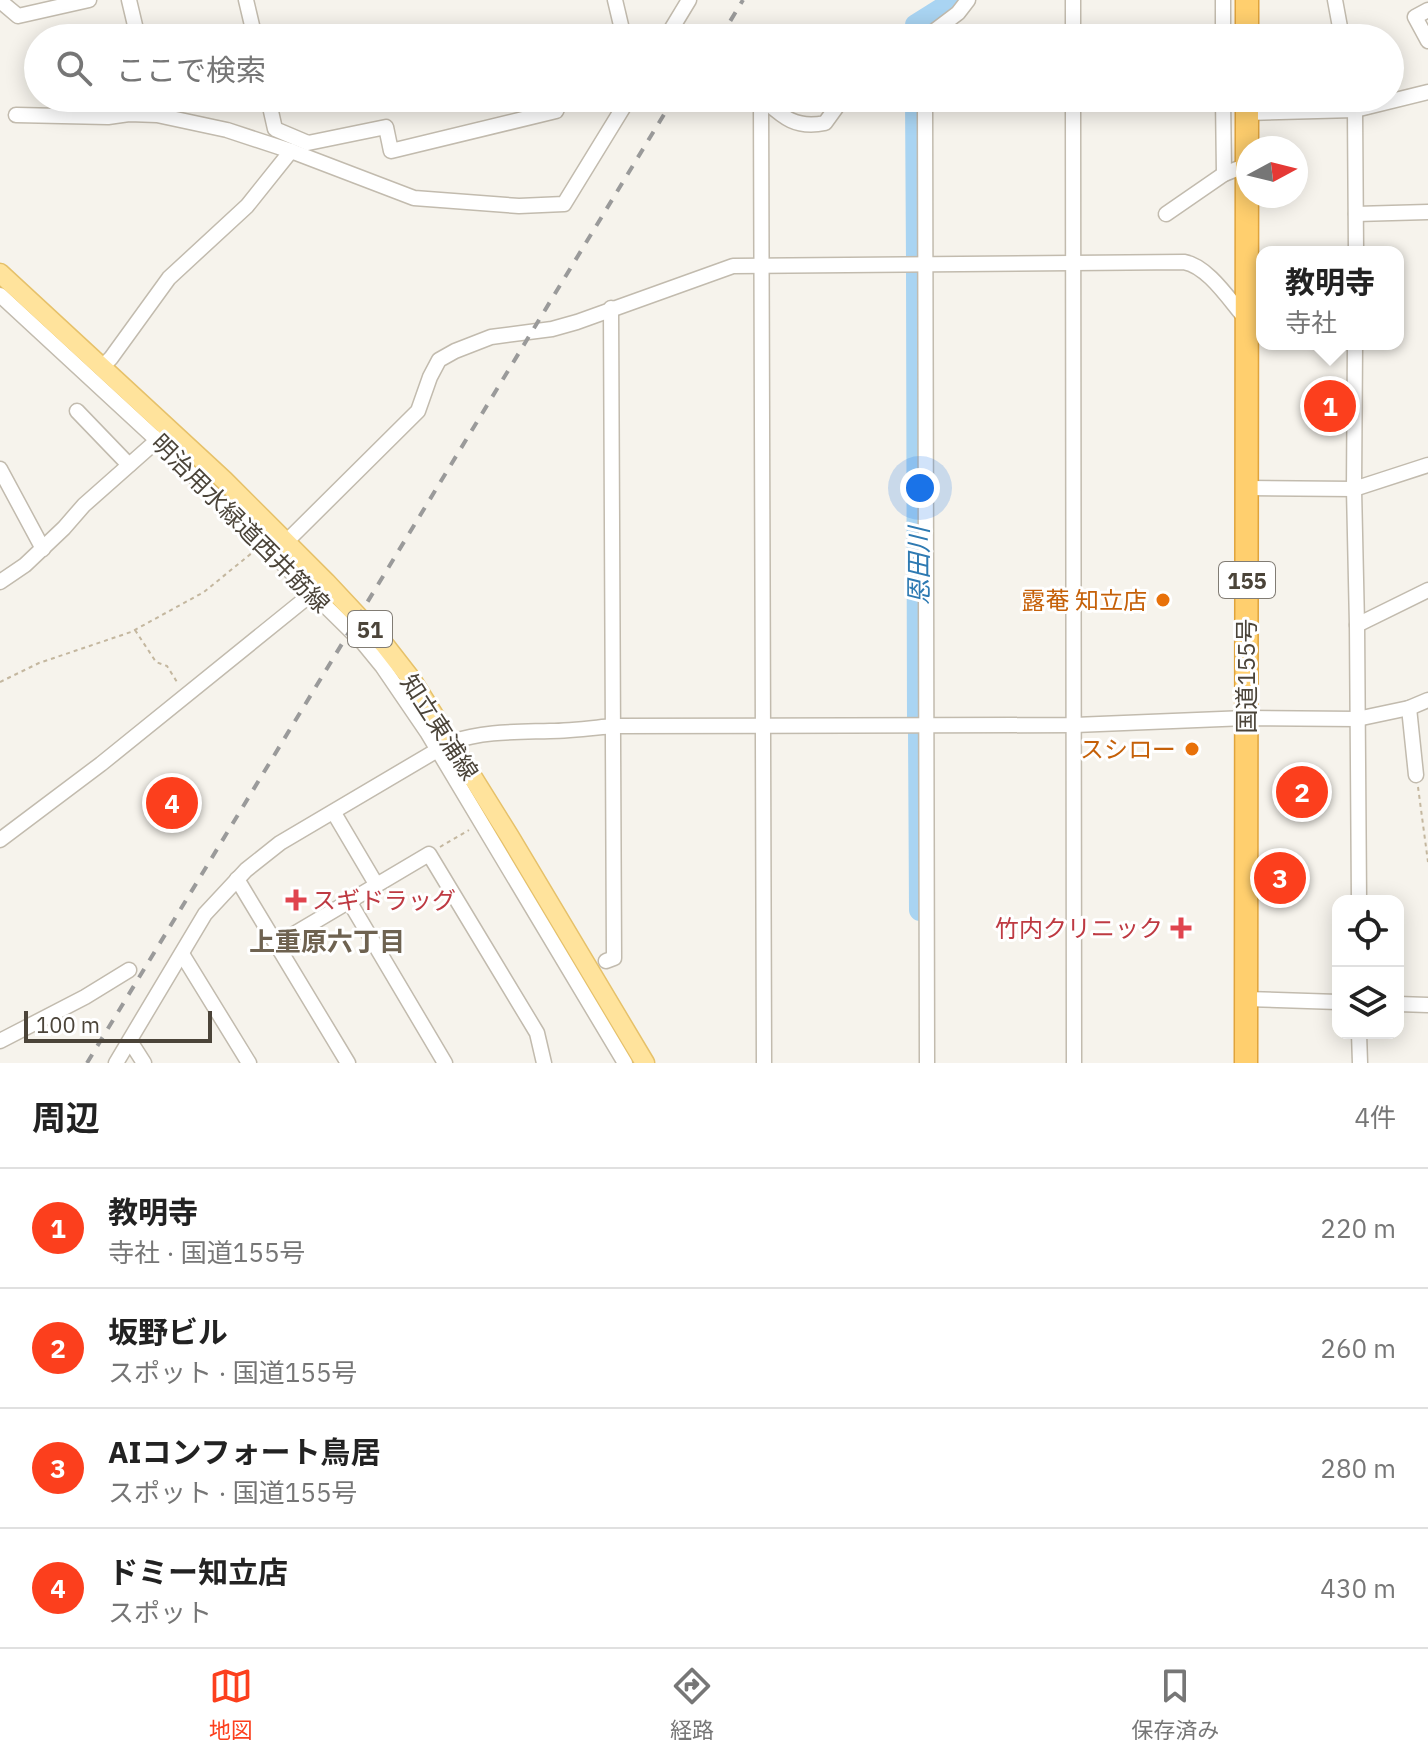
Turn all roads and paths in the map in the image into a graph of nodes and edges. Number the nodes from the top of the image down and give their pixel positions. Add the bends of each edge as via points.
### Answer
1 (89, 0) edge
2 (129, 0) edge
3 (246, 0) edge
4 (615, 0) edge
5 (689, 0) edge
6 (968, 0) edge
7 (1073, 0) edge
8 (1223, 0) edge
9 (1247, 0) edge
10 (1335, 0) edge
11 (0, 1) edge
12 (1425, 7) edge
13 (135, 24) edge
14 (252, 24) edge
15 (621, 24) edge
16 (674, 24) edge
17 (943, 24) edge
18 (1073, 24) edge
19 (1223, 24) edge
20 (1247, 24) edge
21 (1339, 24) edge
22 (1428, 41) edge
23 (1428, 92) edge
24 (1404, 96) edge
25 (271, 112) edge
26 (552, 112) edge
27 (620, 112) edge
28 (762, 112) edge
29 (779, 112) edge
30 (833, 112) edge
31 (925, 112) edge
32 (1073, 112) edge
33 (1223, 112) edge
34 (1247, 112) edge
35 (1354, 112) edge
36 (16, 115) dead end
37 (1247, 136) edge
38 (291, 151) junction
39 (1236, 169) edge
40 (1224, 174) junction
41 (1247, 208) edge
42 (1428, 212) edge
43 (1166, 214) dead end
44 (1356, 214) junction
45 (1356, 246) edge
46 (1072, 263) junction
47 (924, 265) junction
48 (762, 266) junction
49 (0, 273) edge
50 (0, 295) edge
51 (611, 308) junction
52 (1246, 319) junction
53 (1355, 350) edge
54 (102, 367) junction
55 (77, 411) dead end
56 (163, 435) junction
57 (129, 465) junction
58 (1428, 465) edge
59 (0, 469) edge
60 (1247, 488) junction
61 (1354, 489) junction
62 (286, 542) junction
63 (263, 544) junction
64 (43, 549) junction
65 (0, 582) edge
66 (319, 587) junction
67 (1428, 590) edge
68 (1357, 625) junction
69 (135, 629) junction
70 (0, 682) edge
71 (182, 689) dead end
72 (1428, 700) edge
73 (1409, 708) junction
74 (1246, 718) junction
75 (1357, 719) junction
76 (926, 725) junction
77 (1075, 725) junction
78 (613, 726) junction
79 (764, 726) junction
80 (444, 746) junction
81 (1416, 775) joint
82 (334, 813) junction
83 (481, 823) junction
84 (0, 840) edge
85 (429, 854) junction
86 (1428, 862) edge
87 (237, 879) junction
88 (376, 884) junction
89 (1359, 895) edge
90 (349, 901) junction
91 (277, 944) junction
92 (182, 954) junction
93 (606, 961) dead end
94 (129, 970) dead end
95 (1246, 999) junction
96 (1332, 1002) edge
97 (1404, 1004) edge
98 (1428, 1005) edge
99 (1359, 1039) edge
100 (0, 1041) edge
101 (130, 1041) junction
102 (116, 1063) edge
103 (144, 1063) edge
104 (249, 1063) edge
105 (348, 1063) edge
106 (445, 1063) edge
107 (544, 1063) edge
108 (625, 1063) edge
109 (645, 1063) edge
110 (764, 1063) edge
111 (927, 1063) edge
112 (1074, 1063) edge
113 (1246, 1063) edge
114 (1360, 1063) edge

1 - 11 street via 18,16
2 - 13 street
3 - 14 street
4 - 15 street
5 - 16 street
6 - 17 street
7 - 18 street
8 - 19 street
9 - 20 highway
10 - 21 street
12 - 22 street via 1415,17
23 - 24 street
25 - 26 street via 275,129 308,143 386,127 391,151
27 - 38 street via 564,204 414,198
28 - 48 street
29 - 30 street via 809,126 825,123
31 - 47 street
32 - 46 street
33 - 40 street
34 - 37 highway, 国道155号 / 155
35 - 44 street
36 - 38 street via 157,115
38 - 54 street via 247,206 169,278
39 - 40 street
40 - 43 street
41 - 52 highway, 国道155号 / 155
42 - 44 street
44 - 45 street
46 - 47 street
46 - 52 street via 1194,264
46 - 77 street
47 - 48 street
47 - 76 street
48 - 51 street via 733,266
48 - 79 street
49 - 54 main road, 知立東浦線 / 51
50 - 56 street, 明治用水緑道西井筋線
51 - 62 street via 552,329 491,337 439,360 418,411
51 - 78 street
52 - 60 highway, 国道155号 / 155
53 - 61 street
54 - 56 main road, 知立東浦線 / 51
55 - 57 street
56 - 57 street
56 - 62 main road, 知立東浦線 / 51 via 224,480
56 - 63 street, 明治用水緑道西井筋線
57 - 64 street
58 - 61 street
59 - 64 street
60 - 61 street
60 - 74 highway, 国道155号 / 155
61 - 68 street
62 - 66 main road, 知立東浦線 / 51
63 - 66 street, 明治用水緑道西井筋線
63 - 69 path via 204,592
64 - 65 street
66 - 80 main road, 知立東浦線 / 51 via 384,644 412,680
66 - 84 street
67 - 68 street
68 - 75 street
69 - 70 path
69 - 71 path
72 - 73 street
73 - 75 street
73 - 81 street
74 - 75 street
74 - 77 street
74 - 95 highway, 国道155号 / 155
75 - 89 street
76 - 77 street
76 - 79 street
76 - 111 street
77 - 112 street
78 - 79 street
78 - 80 street via 503,731
78 - 93 street via 614,958
79 - 110 street
80 - 82 street
80 - 83 street
80 - 109 main road, 知立東浦線 / 51 via 510,837
81 - 86 path
82 - 87 street via 280,843
82 - 88 street
83 - 85 path
83 - 108 street
85 - 88 street
85 - 107 street via 537,1033
87 - 91 street
87 - 92 street via 205,914
88 - 90 street
90 - 91 street
90 - 106 street
91 - 105 street
92 - 101 street
92 - 104 street
94 - 100 street
95 - 96 street
95 - 113 highway, 国道155号 / 155
97 - 98 street
99 - 114 street
101 - 102 street
101 - 103 street

